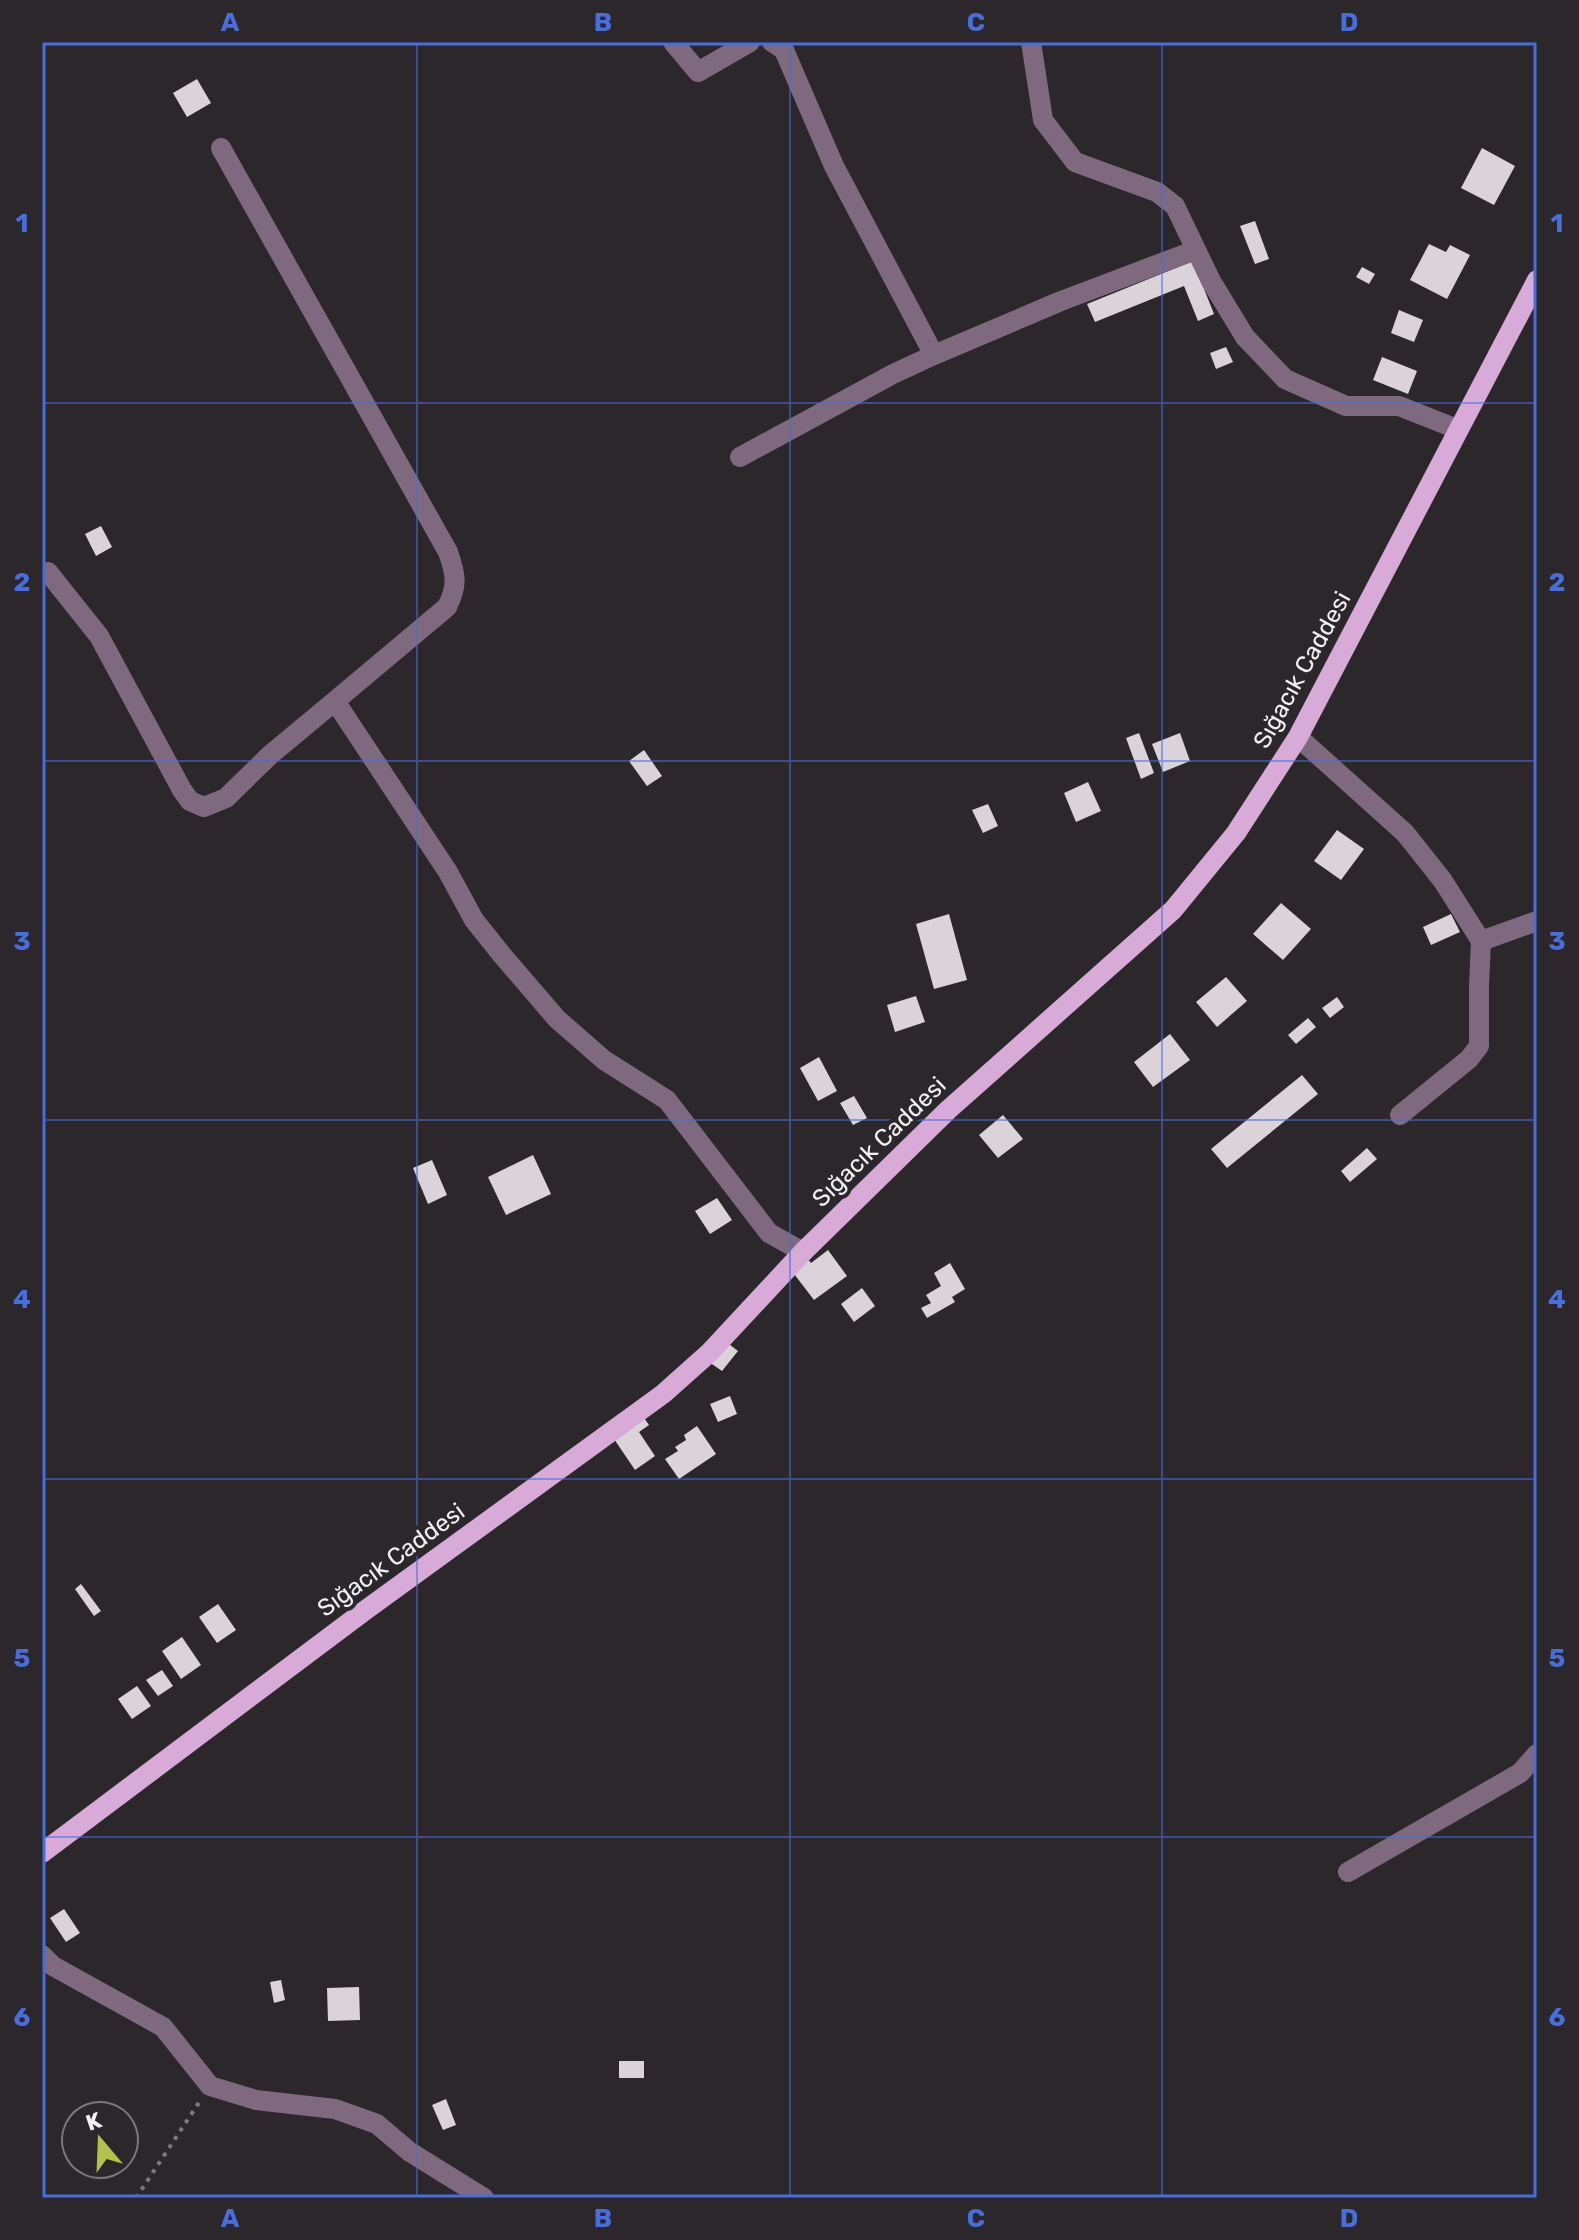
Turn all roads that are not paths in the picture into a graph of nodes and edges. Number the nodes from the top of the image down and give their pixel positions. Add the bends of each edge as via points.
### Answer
1 (673, 42) edge
2 (750, 42) edge
3 (772, 42) edge
4 (1031, 42) edge
5 (221, 148) dead end
6 (1196, 250) junction
7 (1537, 280) edge
8 (934, 355) junction
9 (1457, 429) junction
10 (740, 457) dead end
11 (48, 572) dead end
12 (335, 701) junction
13 (1298, 737) junction
14 (1537, 921) edge
15 (1481, 941) junction
16 (1400, 1115) dead end
17 (803, 1252) junction
18 (1537, 1754) edge
19 (42, 1853) edge
20 (1348, 1872) dead end
21 (42, 1955) edge
22 (484, 2198) edge

1 - 2 street via 698,72
3 - 8 street via 784,50 834,166
4 - 6 street via 1043,120 1075,162 1157,192 1175,206
5 - 12 street via 455,572 455,591 447,607
6 - 8 street
6 - 9 street via 1245,337 1285,379 1346,406 1399,406
7 - 9 main road, Sığacık Caddesi
8 - 10 street
9 - 13 main road, Sığacık Caddesi
11 - 12 street via 99,636 190,801 204,807 226,798
12 - 17 street via 474,920 502,955 557,1019 604,1060 667,1100 769,1233
13 - 15 street via 1405,833
13 - 17 main road, Sığacık Caddesi via 1236,833 1173,910 948,1110
14 - 15 street
15 - 16 street via 1479,1046
17 - 19 main road, Sığacık Caddesi via 663,1394
18 - 20 street via 1520,1773
21 - 22 street via 163,2027 210,2086 256,2100 335,2109 377,2124 410,2152

